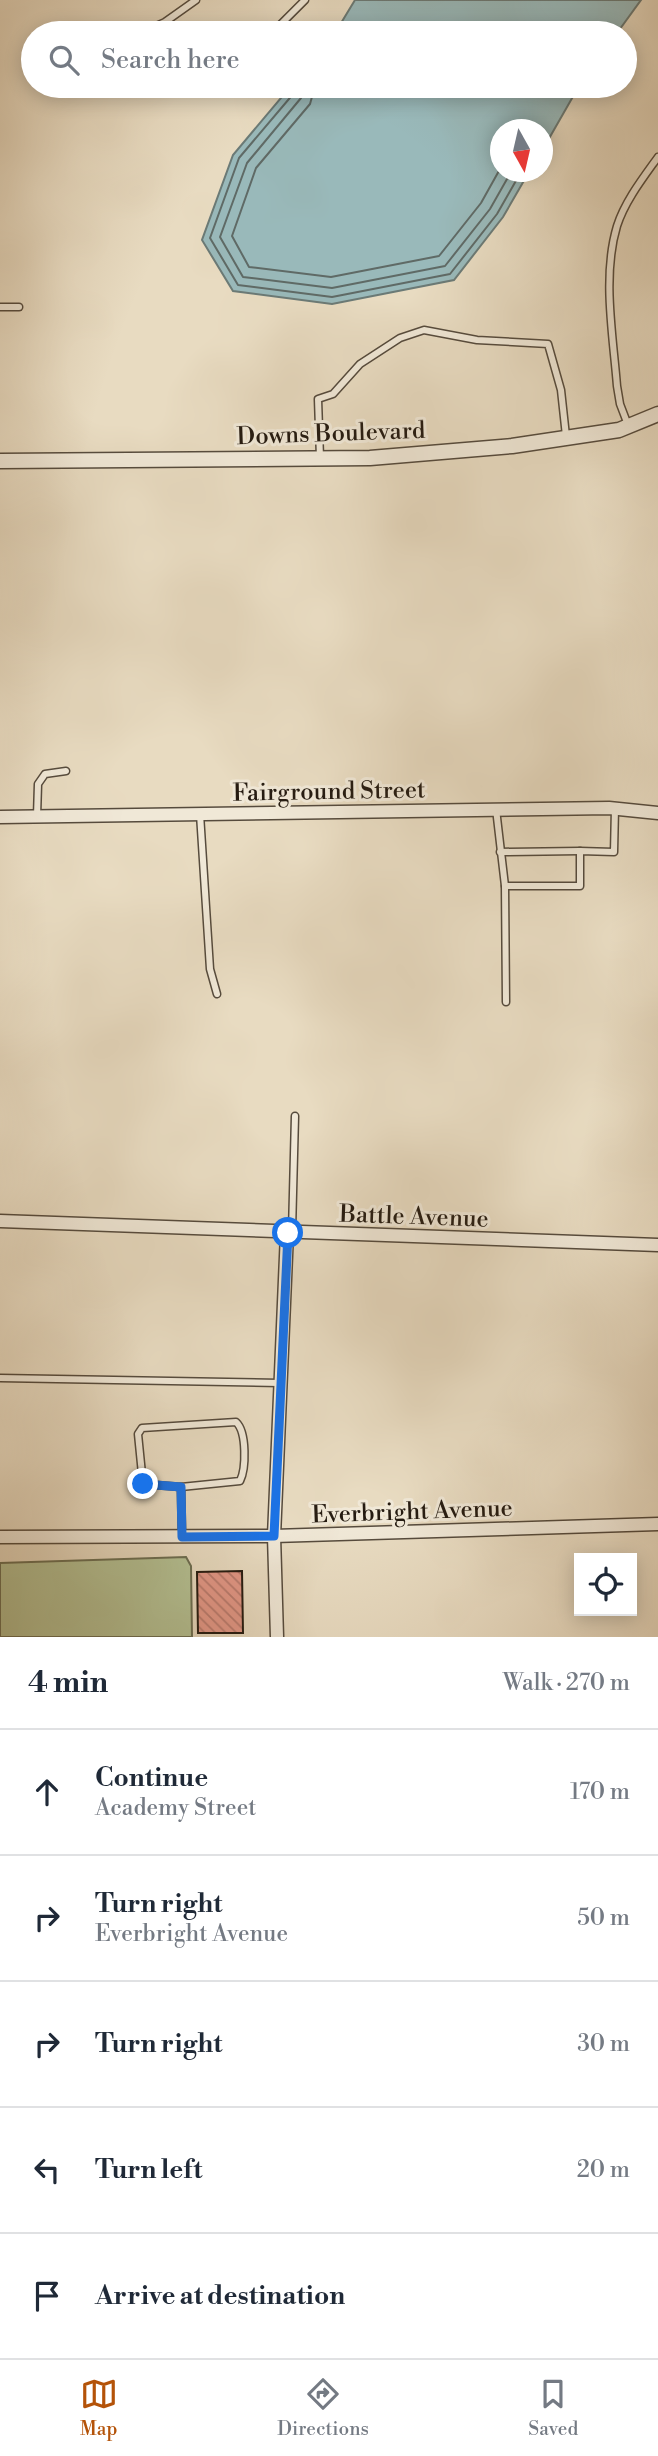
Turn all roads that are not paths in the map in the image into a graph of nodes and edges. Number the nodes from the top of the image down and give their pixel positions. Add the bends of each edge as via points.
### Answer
1 (196, 0) edge
2 (305, 0) edge
3 (165, 21) edge
4 (284, 21) edge
5 (658, 157) edge
6 (0, 307) edge
7 (19, 307) dead end
8 (658, 414) edge
9 (629, 426) junction
10 (566, 438) junction
11 (320, 458) junction
12 (0, 461) edge
13 (66, 771) dead end
14 (615, 808) junction
15 (496, 810) junction
16 (658, 813) edge
17 (200, 814) junction
18 (37, 816) junction
19 (0, 817) edge
20 (580, 851) junction
21 (500, 852) junction
22 (505, 886) junction
23 (218, 994) dead end
24 (506, 1002) dead end
25 (295, 1116) dead end
26 (0, 1221) edge
27 (290, 1233) junction
28 (658, 1245) edge
29 (0, 1378) edge
30 (280, 1383) junction
31 (181, 1487) junction
32 (658, 1524) edge
33 (274, 1536) junction
34 (0, 1537) edge
35 (182, 1537) junction
36 (277, 1637) edge

1 - 3 lane
2 - 4 lane
5 - 9 lane via 617,225 611,257 617,386
6 - 7 lane
8 - 9 street, Downs Boulevard
9 - 10 street, Downs Boulevard
10 - 11 street, Downs Boulevard via 370,458
10 - 11 lane via 561,390 548,344 477,340 424,330 400,338 360,364 333,394 318,399
11 - 12 street, Downs Boulevard
13 - 18 lane via 45,774 38,784
14 - 15 street, Fairground Street
14 - 16 street, Fairground Street
14 - 20 lane via 614,852
15 - 17 street, Fairground Street
15 - 21 lane
17 - 18 street, Fairground Street
17 - 23 lane via 209,969
18 - 19 street, Fairground Street
20 - 21 lane
20 - 22 lane via 580,886
21 - 22 lane
22 - 24 lane
25 - 27 lane
26 - 27 street, Battle Avenue
27 - 28 street, Battle Avenue
27 - 30 street
29 - 30 lane
30 - 33 street
31 - 31 lane via 143,1484 138,1434 142,1428 240,1425 240,1481
31 - 35 lane
32 - 33 street, Everbright Avenue
33 - 35 street, Everbright Avenue
33 - 36 street
34 - 35 street, Everbright Avenue

